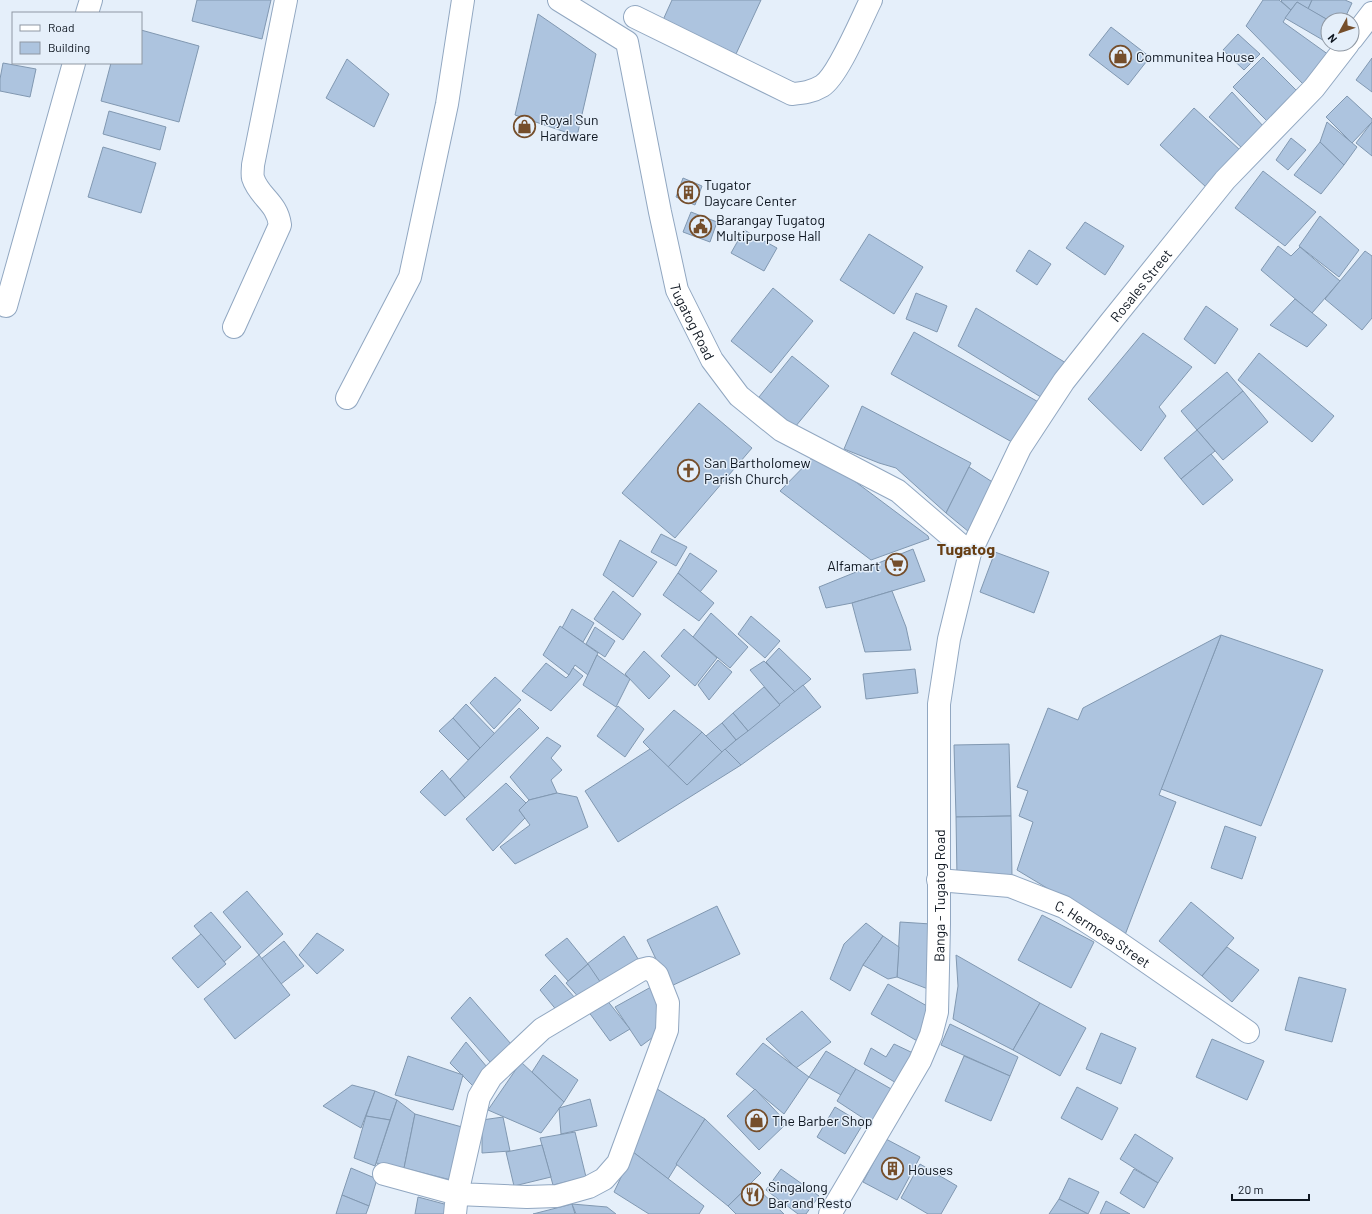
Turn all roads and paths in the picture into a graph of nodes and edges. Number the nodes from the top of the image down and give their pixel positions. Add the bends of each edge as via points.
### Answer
1 (91, 0) edge
2 (286, 0) edge
3 (463, 0) edge
4 (559, 0) edge
5 (871, 0) edge
6 (637, 9) edge
7 (87, 12) edge
8 (1372, 13) edge
9 (1360, 29) edge
10 (627, 42) junction
11 (1342, 52) edge
12 (74, 64) edge
13 (6, 306) dead end
14 (234, 327) dead end
15 (347, 398) dead end
16 (970, 553) junction
17 (938, 880) junction
18 (1248, 1032) dead end
19 (384, 1174) dead end
20 (456, 1204) edge
21 (830, 1214) edge

1 - 7 street
2 - 14 street via 253,165 253,177 275,208 280,225
3 - 15 street via 447,104 410,277
4 - 10 street
5 - 6 street via 835,72 823,86 810,92 792,94
6 - 10 street
8 - 9 street
10 - 16 street, Tugatog Road via 677,290 712,360 739,396 781,430 898,491
11 - 16 street, Rosales Street via 1314,88 1225,180 1064,381 1020,448
12 - 13 street
16 - 17 street, Banga - Tugatog Road via 949,639 939,704
17 - 18 street, C. Hermosa Street via 1010,886 1064,907
17 - 21 street, Banga - Tugatog Road via 937,1012 931,1035 920,1061
19 - 20 street
20 - 20 street via 479,1097 491,1077 542,1029 641,970 649,968 657,975 668,1003 667,1030 618,1163 604,1179 589,1187 557,1196

